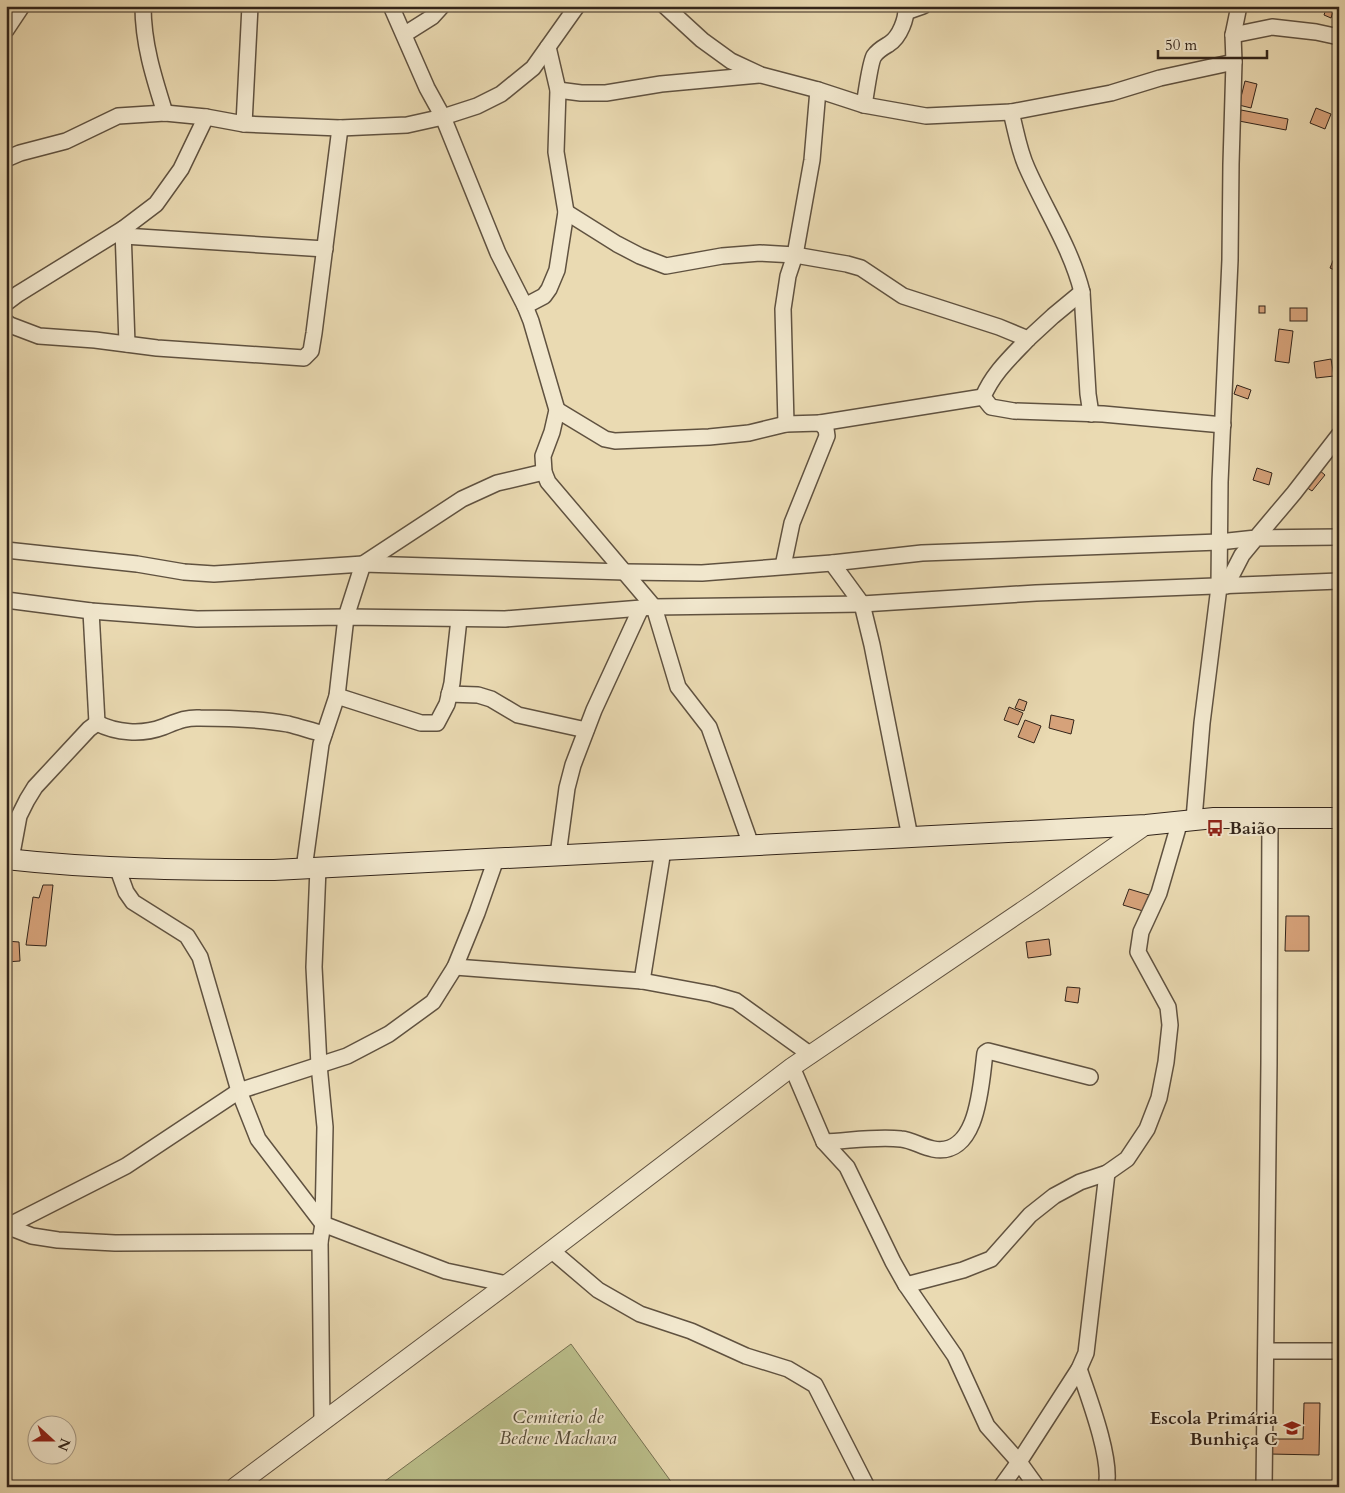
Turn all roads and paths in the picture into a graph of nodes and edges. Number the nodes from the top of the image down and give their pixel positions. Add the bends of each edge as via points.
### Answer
1 (22, 6) edge
2 (143, 6) edge
3 (250, 6) edge
4 (392, 6) edge
5 (442, 6) edge
6 (577, 6) edge
7 (665, 6) edge
8 (923, 6) edge
9 (1239, 6) edge
10 (906, 9) edge
11 (6, 30) edge
12 (405, 34) junction
13 (1233, 35) junction
14 (1339, 37) edge
15 (548, 47) junction
16 (1234, 62) junction
17 (760, 75) junction
18 (558, 90) junction
19 (818, 90) junction
20 (864, 105) junction
21 (1011, 112) junction
22 (165, 113) junction
23 (206, 117) junction
24 (444, 117) junction
25 (244, 124) junction
26 (340, 128) junction
27 (6, 159) edge
28 (566, 212) junction
29 (123, 233) junction
30 (325, 249) junction
31 (795, 256) junction
32 (1082, 292) junction
33 (6, 303) edge
34 (525, 306) junction
35 (6, 322) edge
36 (1028, 339) junction
37 (127, 344) junction
38 (983, 397) junction
39 (557, 410) junction
40 (1091, 414) junction
41 (820, 423) junction
42 (786, 424) junction
43 (1223, 426) junction
44 (1339, 435) edge
45 (544, 472) junction
46 (1339, 537) edge
47 (1256, 538) junction
48 (1219, 542) junction
49 (6, 550) edge
50 (832, 562) junction
51 (363, 564) junction
52 (783, 566) junction
53 (625, 572) junction
54 (1339, 580) edge
55 (1223, 586) junction
56 (6, 600) edge
57 (862, 604) junction
58 (648, 607) junction
59 (91, 611) junction
60 (346, 617) junction
61 (459, 619) junction
62 (449, 694) junction
63 (337, 696) junction
64 (96, 723) junction
65 (586, 730) junction
66 (324, 734) junction
67 (1270, 817) junction
68 (1339, 818) edge
69 (1187, 820) junction
70 (1146, 825) junction
71 (910, 837) junction
72 (751, 845) junction
73 (663, 850) junction
74 (558, 856) junction
75 (9, 859) edge
76 (496, 859) junction
77 (116, 867) junction
78 (311, 868) junction
79 (455, 967) junction
80 (642, 981) junction
81 (811, 1055) junction
82 (319, 1065) junction
83 (792, 1067) junction
84 (1090, 1077) dead end
85 (239, 1091) junction
86 (824, 1142) junction
87 (1107, 1173) junction
88 (323, 1224) junction
89 (8, 1227) edge
90 (320, 1242) junction
91 (551, 1250) junction
92 (507, 1284) junction
93 (906, 1285) junction
94 (1266, 1351) junction
95 (1339, 1351) edge
96 (1079, 1369) junction
97 (322, 1422) junction
98 (1019, 1462) junction
99 (235, 1487) edge
100 (867, 1487) edge
101 (1001, 1487) edge
102 (1037, 1487) edge
103 (1106, 1487) edge
104 (1264, 1487) edge

1 - 11 street
2 - 22 street via 142,27
3 - 25 street
4 - 12 street
5 - 12 street via 432,17
6 - 15 street
7 - 17 street via 702,40
8 - 10 street
9 - 13 street
10 - 20 street via 899,34 874,56
12 - 24 street via 427,88
13 - 14 street via 1272,27
13 - 16 street
15 - 18 street
15 - 24 street via 533,68 501,94
16 - 21 street via 1160,78 1111,93
16 - 43 street
17 - 18 street via 661,84 606,93
17 - 19 street
18 - 28 street via 556,152
19 - 20 street
19 - 31 street via 812,160
20 - 21 street via 926,116
21 - 32 street via 1026,166 1067,251
22 - 23 street
22 - 27 street via 118,116 66,141
23 - 25 street
23 - 29 street via 181,169 156,204
24 - 26 street via 407,125
24 - 34 street via 498,253
25 - 26 street
26 - 30 street
28 - 31 street via 633,252 666,266 760,253
28 - 34 street via 557,270 549,289 544,296
29 - 30 street
29 - 33 street
29 - 37 street
30 - 37 street via 311,351 304,358
31 - 36 street via 861,268 903,296
31 - 42 street via 783,308
32 - 36 street
32 - 40 street
34 - 39 street
35 - 37 street via 39,336
36 - 38 street via 1000,367
38 - 40 street via 991,407 1000,409
38 - 41 street
39 - 42 street via 615,441 750,433
39 - 45 street via 544,456
40 - 43 street
41 - 42 street
41 - 52 street via 827,436 792,523
43 - 48 street
44 - 47 street
45 - 51 street via 497,483 462,499
45 - 53 street via 548,482
46 - 47 street
47 - 48 street
47 - 55 street
48 - 50 street via 922,553
48 - 55 street
49 - 51 street via 214,574
50 - 52 street
50 - 57 street
51 - 53 street
51 - 60 street
52 - 53 street via 702,573
53 - 58 street
54 - 55 street
55 - 57 street
55 - 69 street
56 - 59 street
57 - 58 street
57 - 71 street
58 - 61 street via 504,619
58 - 65 street
58 - 72 street via 678,687 709,728
59 - 60 street via 197,619
59 - 64 street
60 - 61 street
60 - 63 street
61 - 62 street
62 - 63 street via 437,723 421,723
62 - 65 street via 478,695 518,715
63 - 66 street
64 - 66 street via 115,730 139,732 161,728 183,718 250,720 288,724
64 - 75 street via 35,787 19,816
65 - 74 street via 566,788
66 - 78 street
67 - 68 main road
67 - 69 main road
67 - 94 street
69 - 70 main road
69 - 87 street via 1160,893 1141,932 1138,952 1168,1007 1170,1025 1159,1098 1147,1129 1127,1159
70 - 71 main road
70 - 81 street
71 - 72 main road
72 - 73 main road
73 - 74 main road
73 - 80 street
74 - 76 main road
75 - 77 main road
76 - 78 main road
76 - 79 street
77 - 78 main road via 165,870
77 - 85 street via 133,902 186,936 200,957
78 - 82 street
79 - 80 street
79 - 82 street via 433,1002 389,1034 347,1056
80 - 81 street via 736,1001
81 - 83 street
82 - 85 street
82 - 88 street via 325,1128
83 - 86 street
83 - 91 street
84 - 86 street via 988,1051 971,1128 958,1143 933,1149 902,1139
85 - 88 street via 258,1140
85 - 89 street via 126,1166
86 - 93 street via 847,1168
87 - 93 street via 1054,1196 1030,1215 991,1260
87 - 96 street via 1090,1329 1086,1353
88 - 90 street
88 - 92 street via 446,1271
89 - 90 street via 32,1236 67,1240
90 - 97 street
91 - 92 street
91 - 100 street via 598,1290 640,1314 788,1369 815,1385
92 - 97 street
93 - 98 street via 955,1356 987,1426
94 - 95 street
94 - 104 street
96 - 98 street
96 - 103 street via 1104,1454
97 - 99 street
98 - 101 street
98 - 102 street

